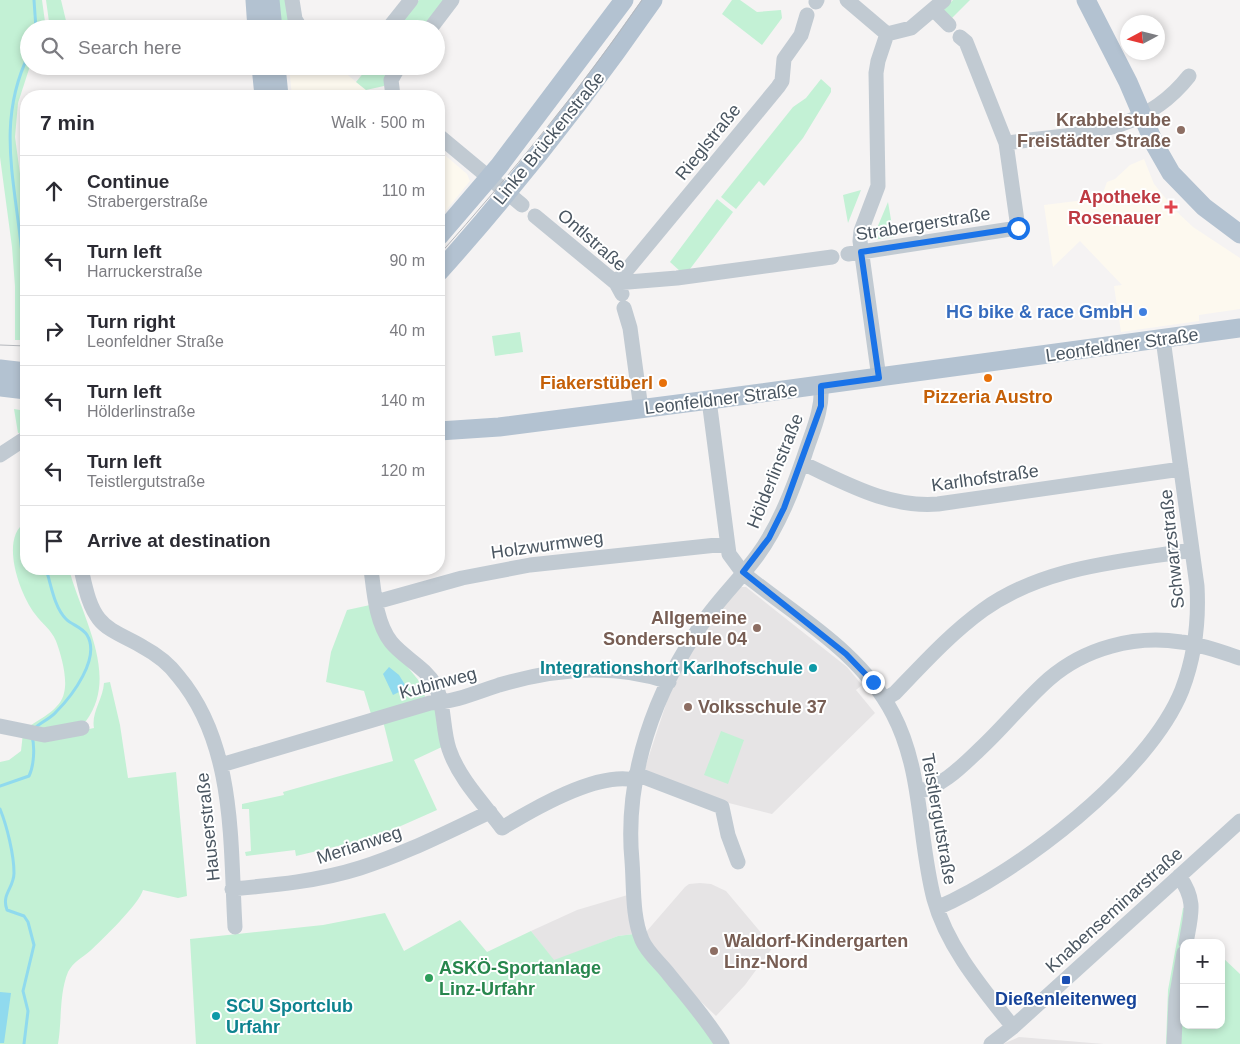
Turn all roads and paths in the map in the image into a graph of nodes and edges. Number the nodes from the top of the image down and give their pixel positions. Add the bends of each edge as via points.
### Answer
1 (255, 0) edge
2 (270, 0) edge
3 (292, 0) edge
4 (411, 0) edge
5 (452, 0) edge
6 (624, 0) edge
7 (653, 0) edge
8 (848, 0) edge
9 (1086, 0) edge
10 (939, 5) edge
11 (807, 15) dead end
12 (257, 20) edge
13 (271, 20) edge
14 (296, 20) edge
15 (395, 20) edge
16 (437, 20) edge
17 (949, 25) dead end
18 (887, 34) junction
19 (960, 37) dead end
20 (262, 75) edge
21 (277, 75) edge
22 (394, 75) edge
23 (1189, 76) dead end
24 (263, 90) edge
25 (278, 90) edge
26 (392, 90) edge
27 (1143, 116) junction
28 (445, 141) edge
29 (1006, 143) junction
30 (489, 178) junction
31 (507, 192) junction
32 (522, 205) dead end
33 (535, 216) dead end
34 (445, 229) edge
35 (1240, 234) edge
36 (854, 253) junction
37 (832, 257) dead end
38 (445, 265) edge
39 (621, 295) junction
40 (1240, 328) edge
41 (1163, 339) junction
42 (20, 366) edge
43 (0, 369) edge
44 (20, 371) edge
45 (879, 378) junction
46 (821, 386) junction
47 (708, 400) junction
48 (641, 409) junction
49 (445, 431) edge
50 (20, 442) edge
51 (0, 454) edge
52 (802, 463) junction
53 (1181, 469) junction
54 (726, 544) junction
55 (1192, 550) junction
56 (743, 572) junction
57 (83, 575) edge
58 (372, 575) edge
59 (376, 602) junction
60 (1196, 645) junction
61 (1240, 658) edge
62 (668, 682) junction
63 (885, 700) junction
64 (441, 703) junction
65 (0, 726) edge
66 (82, 728) dead end
67 (221, 765) junction
68 (635, 777) junction
69 (917, 792) junction
70 (490, 812) junction
71 (1240, 821) edge
72 (738, 862) dead end
73 (1179, 876) junction
74 (232, 889) junction
75 (937, 908) junction
76 (235, 927) dead end
77 (1187, 939) edge
78 (1180, 976) edge
79 (1014, 1028) junction
80 (722, 1044) edge
81 (991, 1044) edge
82 (1174, 1044) edge

1 - 12 main road
2 - 13 main road
3 - 14 street
4 - 15 street
5 - 16 street
6 - 30 main road, Linke Brückenstraße
7 - 31 main road, Linke Brückenstraße via 590,87
8 - 18 street
9 - 27 main road
10 - 17 street
10 - 18 street via 911,28
11 - 39 street, Rieglstraße via 800,35 784,59 782,81
18 - 36 street via 876,73 878,186
19 - 29 street via 966,42
20 - 24 main road
21 - 25 main road
22 - 26 street
23 - 27 street via 1169,99
27 - 29 street via 1129,123 1084,133
27 - 35 main road via 1171,173 1198,202
28 - 30 street
29 - 36 street, Strabergerstraße via 1018,228
30 - 31 street
30 - 34 main road, Linke Brückenstraße
31 - 32 street
31 - 38 main road, Linke Brückenstraße
33 - 39 street, Ontlstraße
36 - 45 street
37 - 39 street via 677,278
39 - 48 street via 630,328
40 - 41 main road, Leonfeldner Straße
41 - 45 main road, Leonfeldner Straße
41 - 53 street, Schwarzstraße
42 - 43 main road
43 - 44 main road
45 - 46 main road, Leonfeldner Straße
46 - 47 main road, Leonfeldner Straße
46 - 52 street, Hölderlinstraße via 822,402
47 - 48 main road, Leonfeldner Straße
47 - 54 street, Teistlergutstraße
48 - 49 main road, Leonfeldner Straße
50 - 51 street
52 - 53 street, Karlhofstraße via 874,496 920,505
52 - 56 street, Hölderlinstraße via 777,524
53 - 55 street, Schwarzstraße
54 - 56 street, Teistlergutstraße via 735,564
54 - 59 street, Holzwurmweg via 530,564 462,578
55 - 60 street, Schwarzstraße via 1198,608
55 - 63 street via 1072,570 1015,591 963,625
56 - 62 street, Hölderlinstraße via 704,621
56 - 63 street, Teistlergutstraße via 846,654
57 - 67 street, Hauserstraße via 98,618 157,656 179,676 204,720
58 - 59 street
59 - 64 street via 384,632 391,643 430,678
60 - 61 street
60 - 69 street via 1179,641 1137,641 1117,644 1084,656 1050,678 961,767 934,786
60 - 75 street, Schwarzstraße via 1182,690 1159,730 1091,806 1036,849 972,892
62 - 64 street, Kubinweg via 635,672 575,671 524,679 454,702
62 - 68 street, Hölderlinstraße
63 - 69 street, Teistlergutstraße via 906,745
64 - 67 street, Kubinweg via 430,703
64 - 70 street via 454,761
65 - 66 street via 54,734
67 - 74 street, Hauserstraße via 225,779
68 - 70 street via 610,780 566,793 502,828
68 - 72 street via 722,807
68 - 80 street, Hölderlinstraße via 630,834 640,935
69 - 75 street, Teistlergutstraße
70 - 74 street, Merianweg via 425,843 358,869 296,882
71 - 73 street, Knabenseminarstraße
73 - 77 street via 1190,894
73 - 79 street, Knabenseminarstraße
74 - 76 street, Hauserstraße
75 - 79 street, Teistlergutstraße via 968,967
78 - 82 street
79 - 81 street

